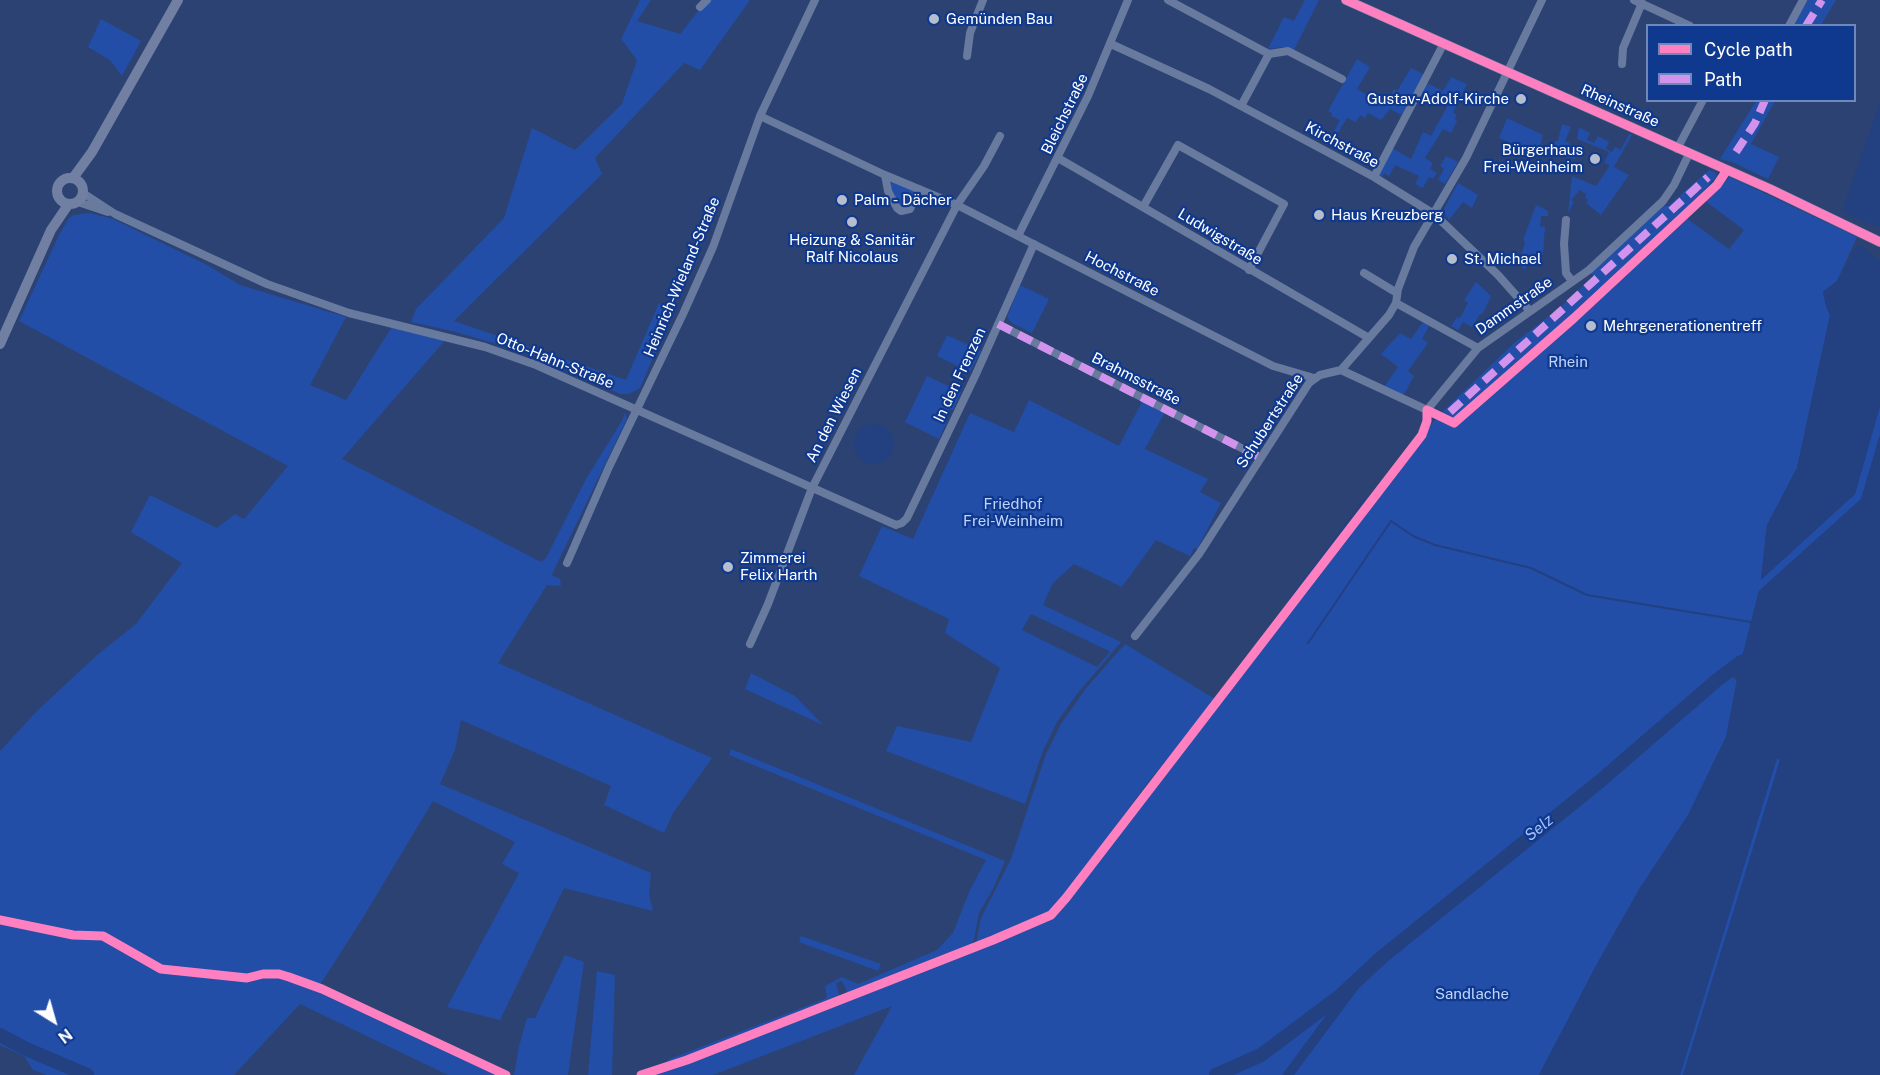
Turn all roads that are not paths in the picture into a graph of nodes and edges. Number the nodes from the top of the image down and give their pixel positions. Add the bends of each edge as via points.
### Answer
1 (178, 0) edge
2 (707, 0) edge
3 (815, 0) edge
4 (983, 0) edge
5 (1128, 0) edge
6 (1168, 0) edge
7 (1346, 0) edge
8 (1542, 0) edge
9 (1803, 0) edge
10 (1638, 2) edge
11 (700, 7) dead end
12 (1686, 24) edge
13 (1790, 24) edge
14 (1444, 43) junction
15 (1111, 44) junction
16 (1269, 54) junction
17 (967, 56) dead end
18 (1622, 64) dead end
19 (1508, 72) junction
20 (1342, 79) dead end
21 (1701, 102) edge
22 (1241, 106) junction
23 (760, 116) junction
24 (1000, 136) dead end
25 (1677, 149) junction
26 (1689, 154) junction
27 (1058, 159) junction
28 (885, 175) junction
29 (1374, 177) junction
30 (919, 189) junction
31 (74, 194) junction
32 (957, 205) junction
33 (1143, 207) junction
34 (1434, 214) junction
35 (1566, 220) dead end
36 (1018, 236) junction
37 (1880, 243) edge
38 (1034, 244) junction
39 (1249, 270) junction
40 (1364, 273) dead end
41 (1572, 281) junction
42 (1397, 292) junction
43 (1396, 303) junction
44 (1530, 311) junction
45 (998, 324) junction
46 (1369, 338) junction
47 (0, 344) edge
48 (1478, 348) junction
49 (1341, 370) junction
50 (1314, 378) junction
51 (638, 410) junction
52 (1261, 458) junction
53 (812, 488) junction
54 (908, 516) joint
55 (567, 563) dead end
56 (1134, 636) dead end
57 (750, 644) dead end

1 - 31 street via 93,152
2 - 11 street
3 - 23 street, Heinrich-Wieland-Straße
4 - 17 street via 970,33
5 - 15 street, Bleichstraße
6 - 16 street
7 - 14 street, Rheinstraße
8 - 19 street
9 - 13 street
10 - 12 street
10 - 18 street via 1623,48
14 - 19 street, Rheinstraße
14 - 29 street
15 - 22 street, Kirchstraße
15 - 27 street, Bleichstraße
16 - 20 street via 1288,51
16 - 22 street
19 - 25 street, Rheinstraße
19 - 34 street
21 - 25 street
22 - 29 street, Kirchstraße
23 - 28 street, Hochstraße
23 - 51 street, Heinrich-Wieland-Straße via 713,247
24 - 32 street, An den Wiesen
25 - 26 street, Rheinstraße
26 - 37 street, Rheinstraße
26 - 41 street, Dammstraße via 1663,201
27 - 33 street, Ludwigstraße
27 - 36 street, Bleichstraße
28 - 30 street, Hochstraße
28 - 30 street via 893,201 901,210 910,209
29 - 34 street, Kirchstraße
30 - 32 street, Hochstraße
31 - 47 street via 51,230
31 - 51 street, Otto-Hahn-Straße via 294,295 485,347
32 - 36 street, Hochstraße
32 - 53 street, An den Wiesen
33 - 39 street, Ludwigstraße
33 - 39 street via 1178,145 1284,204
34 - 42 street via 1414,248
34 - 44 street, Kirchstraße
35 - 41 street, Dammstraße via 1566,273
36 - 38 street, Hochstraße
38 - 45 street, In den Frenzen
38 - 50 street, Hochstraße via 1273,366
39 - 46 street, Ludwigstraße
40 - 42 street
41 - 44 street, Dammstraße
42 - 43 street
43 - 46 street
43 - 48 street
44 - 48 street, Dammstraße
45 - 52 street, Brahmsstraße
45 - 54 street, In den Frenzen
46 - 49 street
48 - 49 street, Dammstraße via 1427,410
49 - 50 street, Schubertstraße
50 - 52 street, Schubertstraße
51 - 53 street, Otto-Hahn-Straße
51 - 55 street, Heinrich-Wieland-Straße
52 - 56 street, Schubertstraße via 1199,554
53 - 54 street, Otto-Hahn-Straße via 894,524 902,523
53 - 57 street, An den Wiesen

